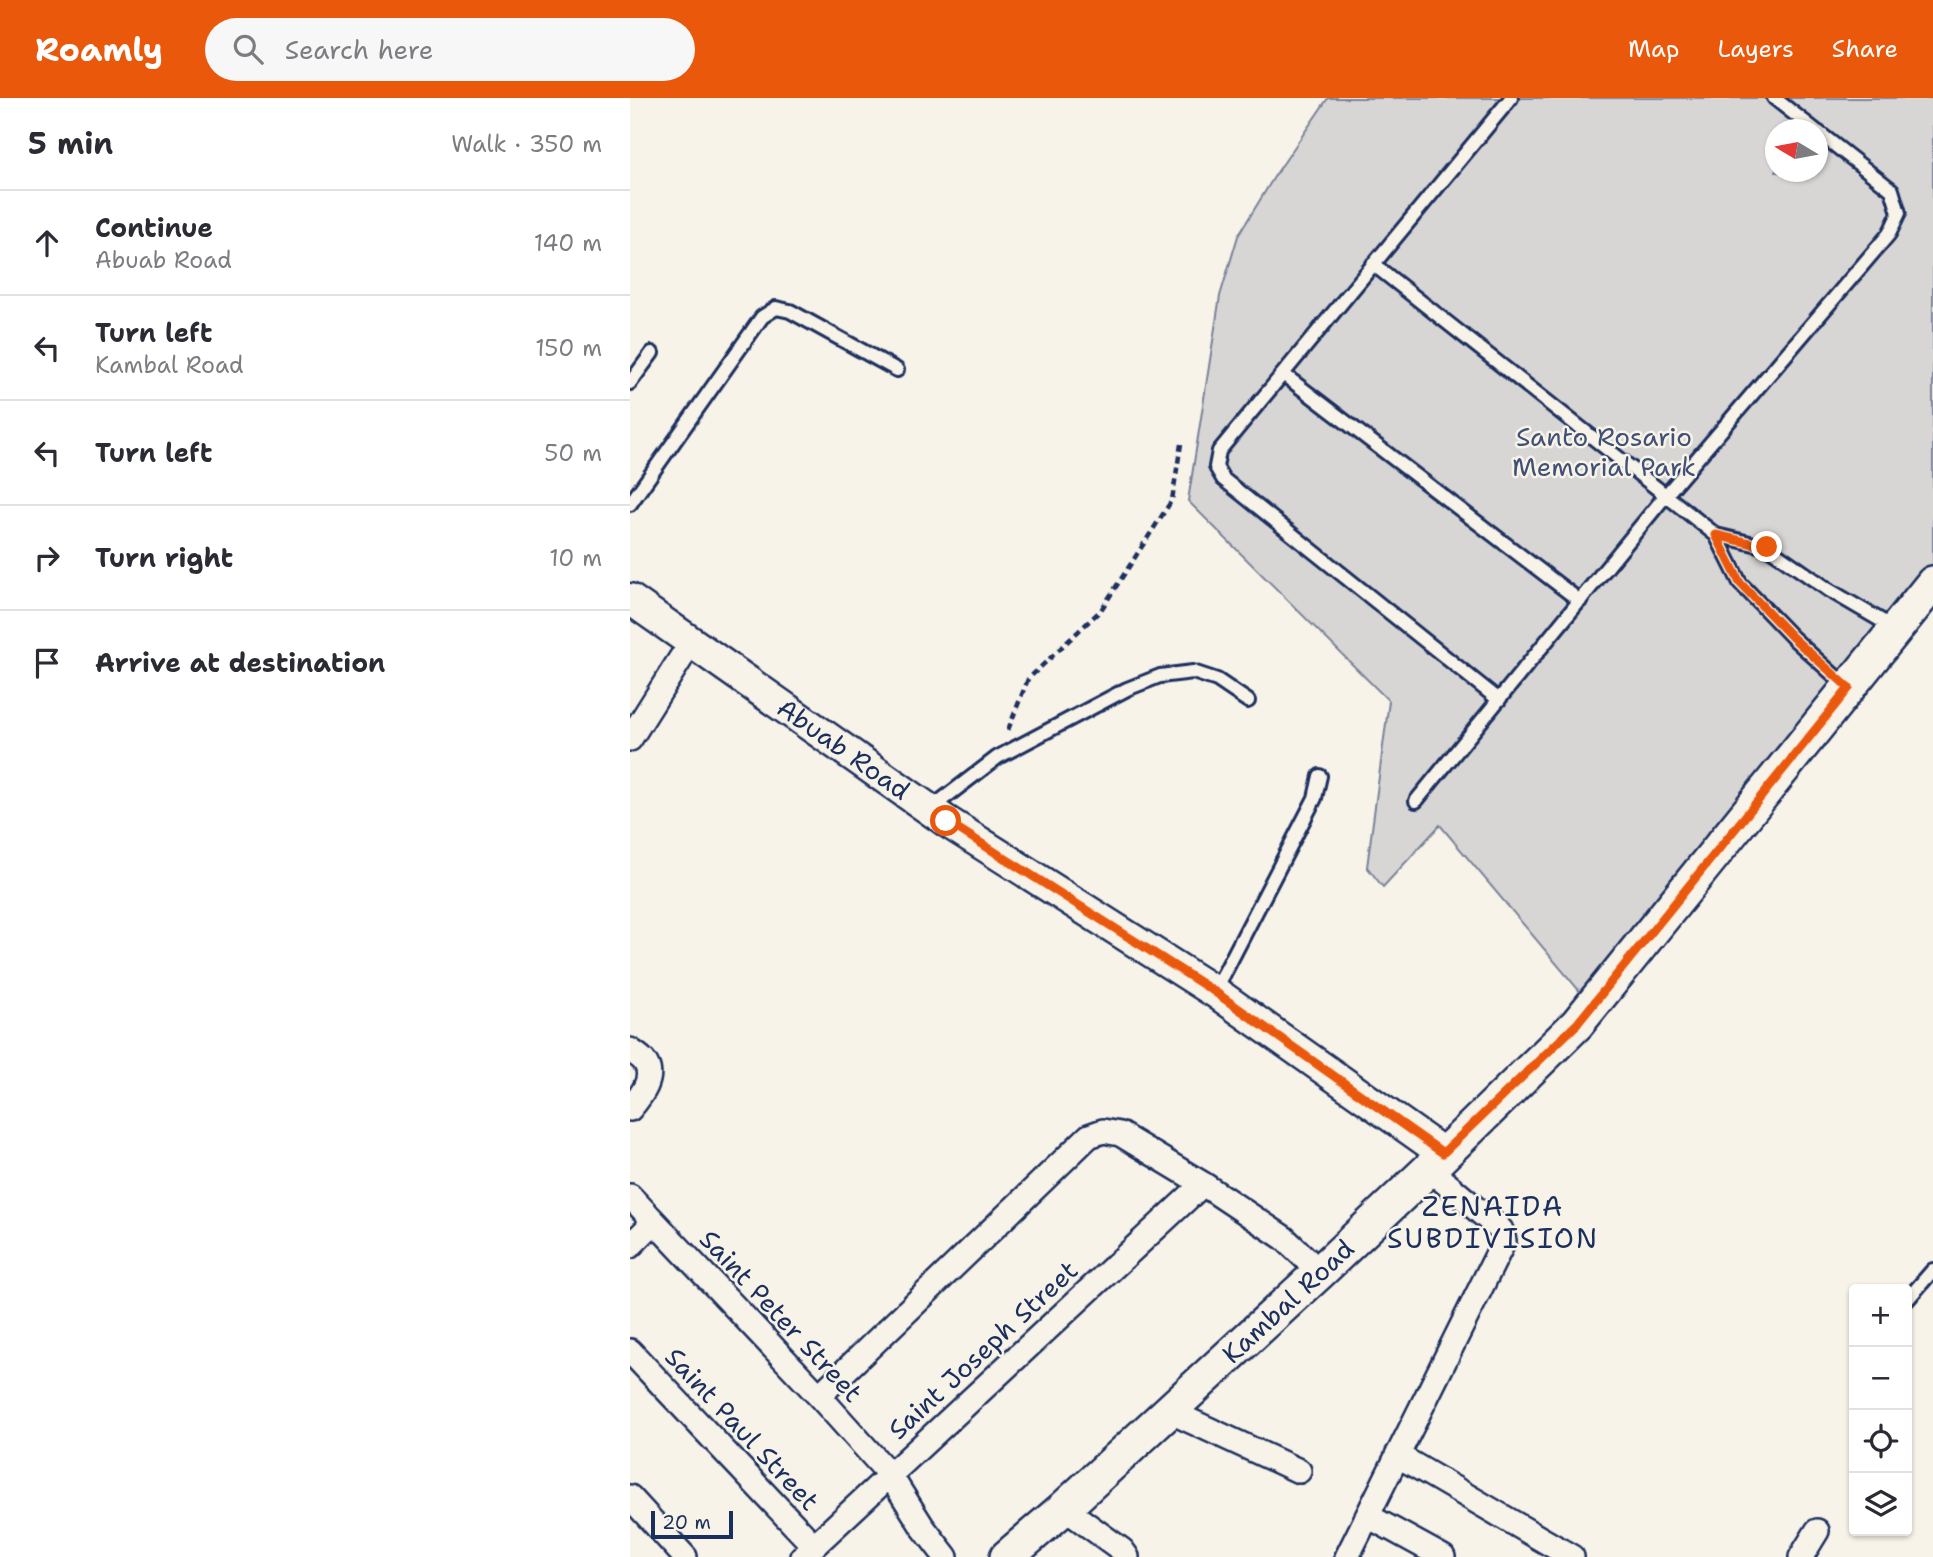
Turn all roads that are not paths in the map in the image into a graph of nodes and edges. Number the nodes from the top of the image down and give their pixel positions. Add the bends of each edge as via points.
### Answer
1 (1511, 98) edge
2 (1774, 98) edge
3 (1801, 119) edge
4 (1828, 140) edge
5 (1373, 264) junction
6 (652, 353) dead end
7 (897, 370) dead end
8 (1283, 374) junction
9 (630, 383) edge
10 (1666, 495) junction
11 (630, 504) edge
12 (1716, 535) junction
13 (1933, 583) edge
14 (630, 598) edge
15 (1580, 601) junction
16 (1896, 629) junction
17 (681, 658) dead end
18 (1849, 688) junction
19 (1499, 700) junction
20 (1248, 701) dead end
21 (637, 710) edge
22 (630, 739) edge
23 (1320, 776) dead end
24 (1416, 801) dead end
25 (929, 809) junction
26 (1215, 992) junction
27 (630, 1050) edge
28 (630, 1109) edge
29 (1436, 1161) junction
30 (1203, 1184) junction
31 (630, 1196) edge
32 (654, 1222) junction
33 (630, 1247) edge
34 (1933, 1270) edge
35 (1320, 1272) junction
36 (1912, 1294) edge
37 (630, 1351) edge
38 (819, 1396) junction
39 (1169, 1411) junction
40 (1397, 1455) junction
41 (1299, 1471) dead end
42 (890, 1475) junction
43 (630, 1497) edge
44 (1064, 1508) junction
45 (1368, 1516) junction
46 (1817, 1531) dead end
47 (808, 1551) edge
48 (685, 1557) edge
49 (946, 1557) edge
50 (1007, 1557) edge
51 (1127, 1557) edge
52 (1347, 1557) edge
53 (1443, 1557) edge
54 (1572, 1557) edge
55 (1801, 1557) edge

1 - 5 lane
2 - 3 lane
4 - 10 lane via 1892,190 1899,213 1889,234
5 - 8 lane
5 - 10 lane
6 - 9 lane
7 - 11 lane via 790,311 776,308 762,317
8 - 15 lane
8 - 19 lane via 1219,451 1216,467 1223,479
10 - 12 lane
10 - 15 lane
12 - 16 lane via 1767,547
12 - 18 lane via 1740,583
13 - 16 main road, Kambal Road
14 - 25 street, Abuab Road
15 - 19 lane
16 - 18 main road, Kambal Road
17 - 21 street
18 - 29 main road, Kambal Road via 1577,1024
19 - 24 lane
20 - 25 lane via 1217,680 1193,672 1160,677 1127,689 998,757
21 - 22 street
23 - 26 lane via 1315,798
25 - 26 street, Abuab Road
26 - 29 street, Abuab Road
27 - 28 street via 649,1072 644,1091
29 - 35 main road, Kambal Road
29 - 40 street via 1502,1230 1504,1241
30 - 35 street via 1284,1238
30 - 38 street via 1120,1134 1103,1131 1089,1136
30 - 42 street, Saint Joseph Street
31 - 32 street, Saint Peter Street
32 - 33 street
32 - 38 street, Saint Peter Street
34 - 36 lane
35 - 39 main road, Kambal Road
37 - 47 street, Saint Paul Street
38 - 42 street, Saint Peter Street
39 - 41 street
39 - 44 main road, Kambal Road
40 - 45 street
40 - 54 street
42 - 47 street, Saint Joseph Street
42 - 49 street, Saint Peter Street
43 - 48 street
44 - 50 main road, Kambal Road
44 - 51 street
45 - 52 street
45 - 53 street
46 - 55 street

